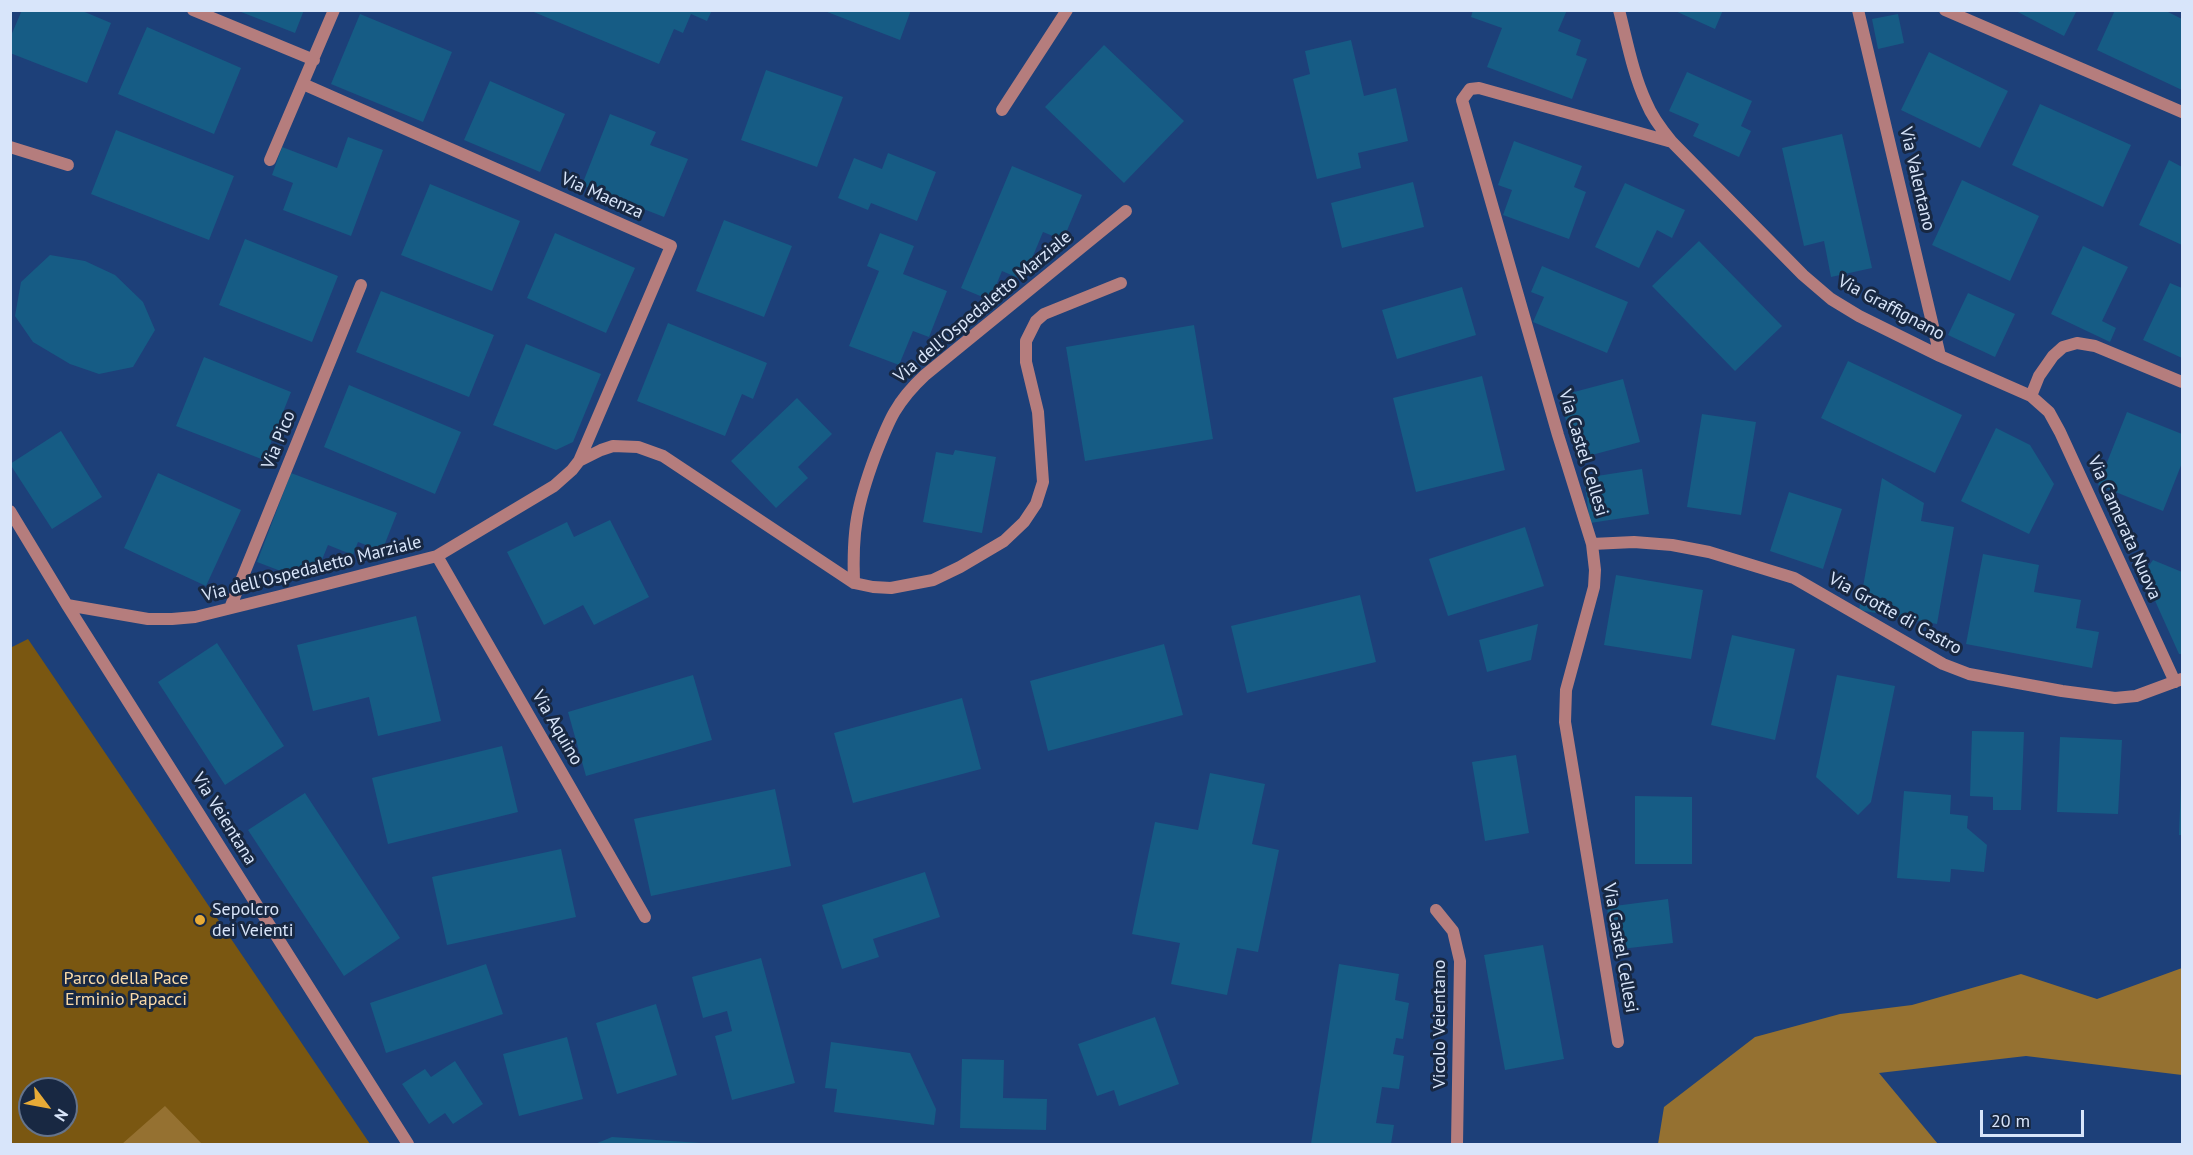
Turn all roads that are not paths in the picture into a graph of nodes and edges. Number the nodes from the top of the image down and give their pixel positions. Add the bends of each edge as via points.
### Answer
1 (193, 10) edge
2 (334, 10) edge
3 (1067, 10) edge
4 (1619, 10) edge
5 (1858, 10) edge
6 (1946, 10) edge
7 (314, 60) junction
8 (303, 84) junction
9 (1002, 110) dead end
10 (2182, 112) edge
11 (1672, 142) junction
12 (10, 147) edge
13 (270, 160) dead end
14 (68, 165) dead end
15 (1126, 211) dead end
16 (1121, 283) dead end
17 (361, 285) dead end
18 (1940, 356) junction
19 (2182, 382) edge
20 (2031, 396) junction
21 (579, 461) junction
22 (10, 511) edge
23 (1592, 544) junction
24 (437, 556) junction
25 (854, 583) junction
26 (67, 605) junction
27 (230, 608) junction
28 (2179, 680) edge
29 (1436, 910) dead end
30 (645, 917) dead end
31 (1618, 1042) dead end
32 (408, 1144) edge
33 (1457, 1144) edge

1 - 7 street
2 - 7 street
3 - 9 street
4 - 11 street, Via Graffignano via 1646,103
5 - 18 street, Via Valentano
6 - 10 street
7 - 8 street
8 - 13 street
8 - 21 street, Via Maenza via 671,246
11 - 18 street, Via Graffignano via 1825,294 1859,316
11 - 23 street, Via Castel Cellesi via 1479,88 1470,89 1462,100
12 - 14 street
15 - 25 street, Via dell'Ospedaletto Marziale via 925,375 896,406 860,500 854,535
16 - 25 street, Via dell'Ospedaletto Marziale via 1052,310 1030,330 1025,352 1038,411 1043,482 1036,504 1024,522 984,554 933,580 891,588
17 - 27 street, Via Pico
18 - 20 street, Via Graffignano
19 - 20 street via 2094,346 2077,343 2052,356
20 - 28 street, Via Camerata Nuova via 2049,412 2060,432
21 - 24 street, Via dell'Ospedaletto Marziale via 554,486
21 - 25 street, Via dell'Ospedaletto Marziale via 614,446 649,450
22 - 26 street, Via Veientana
23 - 28 street, Via Grotte di Castro via 1672,545 1794,578 1943,664 1969,674 2115,698 2136,696
23 - 31 street, Via Castel Cellesi via 1594,587 1566,690 1565,722
24 - 27 street, Via dell'Ospedaletto Marziale
24 - 30 street, Via Aquino
26 - 27 street, Via dell'Ospedaletto Marziale via 148,620 195,617
26 - 32 street, Via Veientana
29 - 33 street, Vicolo Veientano via 1453,931 1460,961

